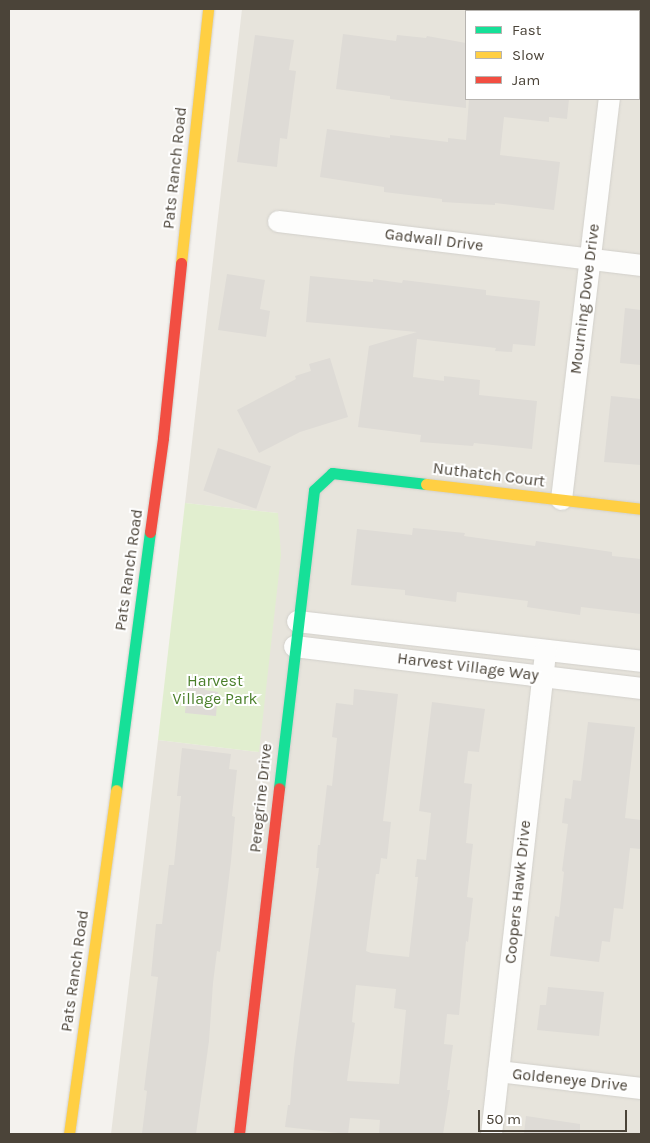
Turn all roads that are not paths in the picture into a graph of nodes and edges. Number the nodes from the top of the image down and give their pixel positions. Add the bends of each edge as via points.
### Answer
1 (208, 9) edge
2 (609, 100) edge
3 (278, 221) dead end
4 (590, 259) junction
5 (641, 264) edge
6 (332, 473) joint
7 (561, 500) junction
8 (641, 509) edge
9 (297, 621) junction
10 (294, 646) junction
11 (545, 650) junction
12 (641, 661) edge
13 (542, 676) junction
14 (641, 688) edge
15 (498, 1072) junction
16 (641, 1088) edge
17 (69, 1134) edge
18 (239, 1134) edge
19 (491, 1134) edge

1 - 17 street, Pats Ranch Road via 163,438
2 - 4 street, Mourning Dove Drive
3 - 4 street, Gadwall Drive
4 - 5 street, Gadwall Drive
4 - 7 street, Mourning Dove Drive
6 - 7 street, Nuthatch Court
6 - 9 street, Peregrine Drive via 314,490
7 - 8 street, Nuthatch Court
9 - 10 street, Peregrine Drive
9 - 11 street, Harvest Village Way
10 - 13 street, Harvest Village Way
10 - 18 street, Peregrine Drive
11 - 12 street, Harvest Village Way
11 - 13 street, Coopers Hawk Drive
13 - 14 street, Harvest Village Way
13 - 15 street, Coopers Hawk Drive
15 - 16 street, Goldeneye Drive
15 - 19 street, Coopers Hawk Drive

